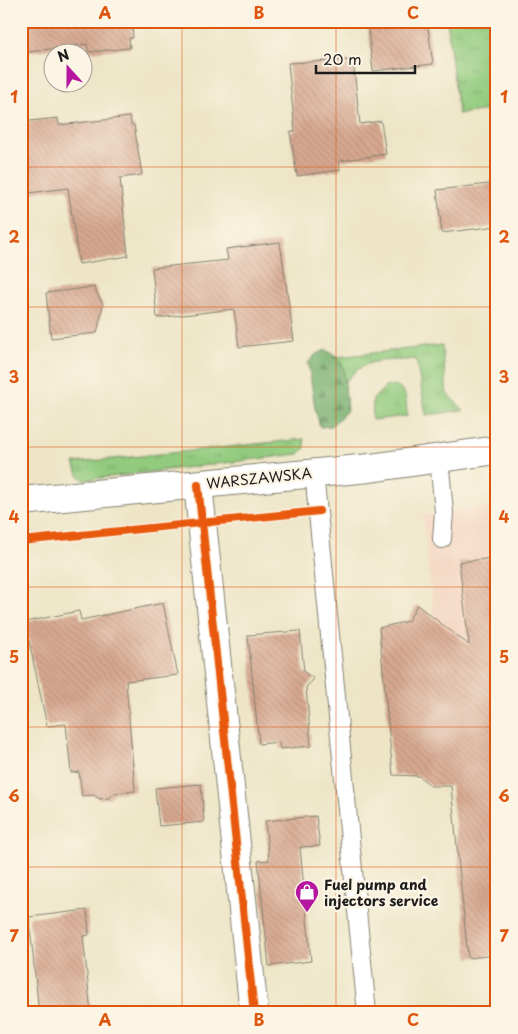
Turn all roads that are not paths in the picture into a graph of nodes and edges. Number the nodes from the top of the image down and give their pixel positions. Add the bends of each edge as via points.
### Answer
1 (497, 450) edge
2 (439, 458) junction
3 (314, 472) junction
4 (198, 485) junction
5 (21, 501) edge
6 (442, 539) dead end
7 (254, 1013) edge
8 (367, 1013) edge

1 - 2 street, WARSZAWSKA
2 - 3 street, WARSZAWSKA
2 - 6 lane via 444,512
3 - 4 street, WARSZAWSKA
3 - 8 lane
4 - 5 street, WARSZAWSKA
4 - 7 street

